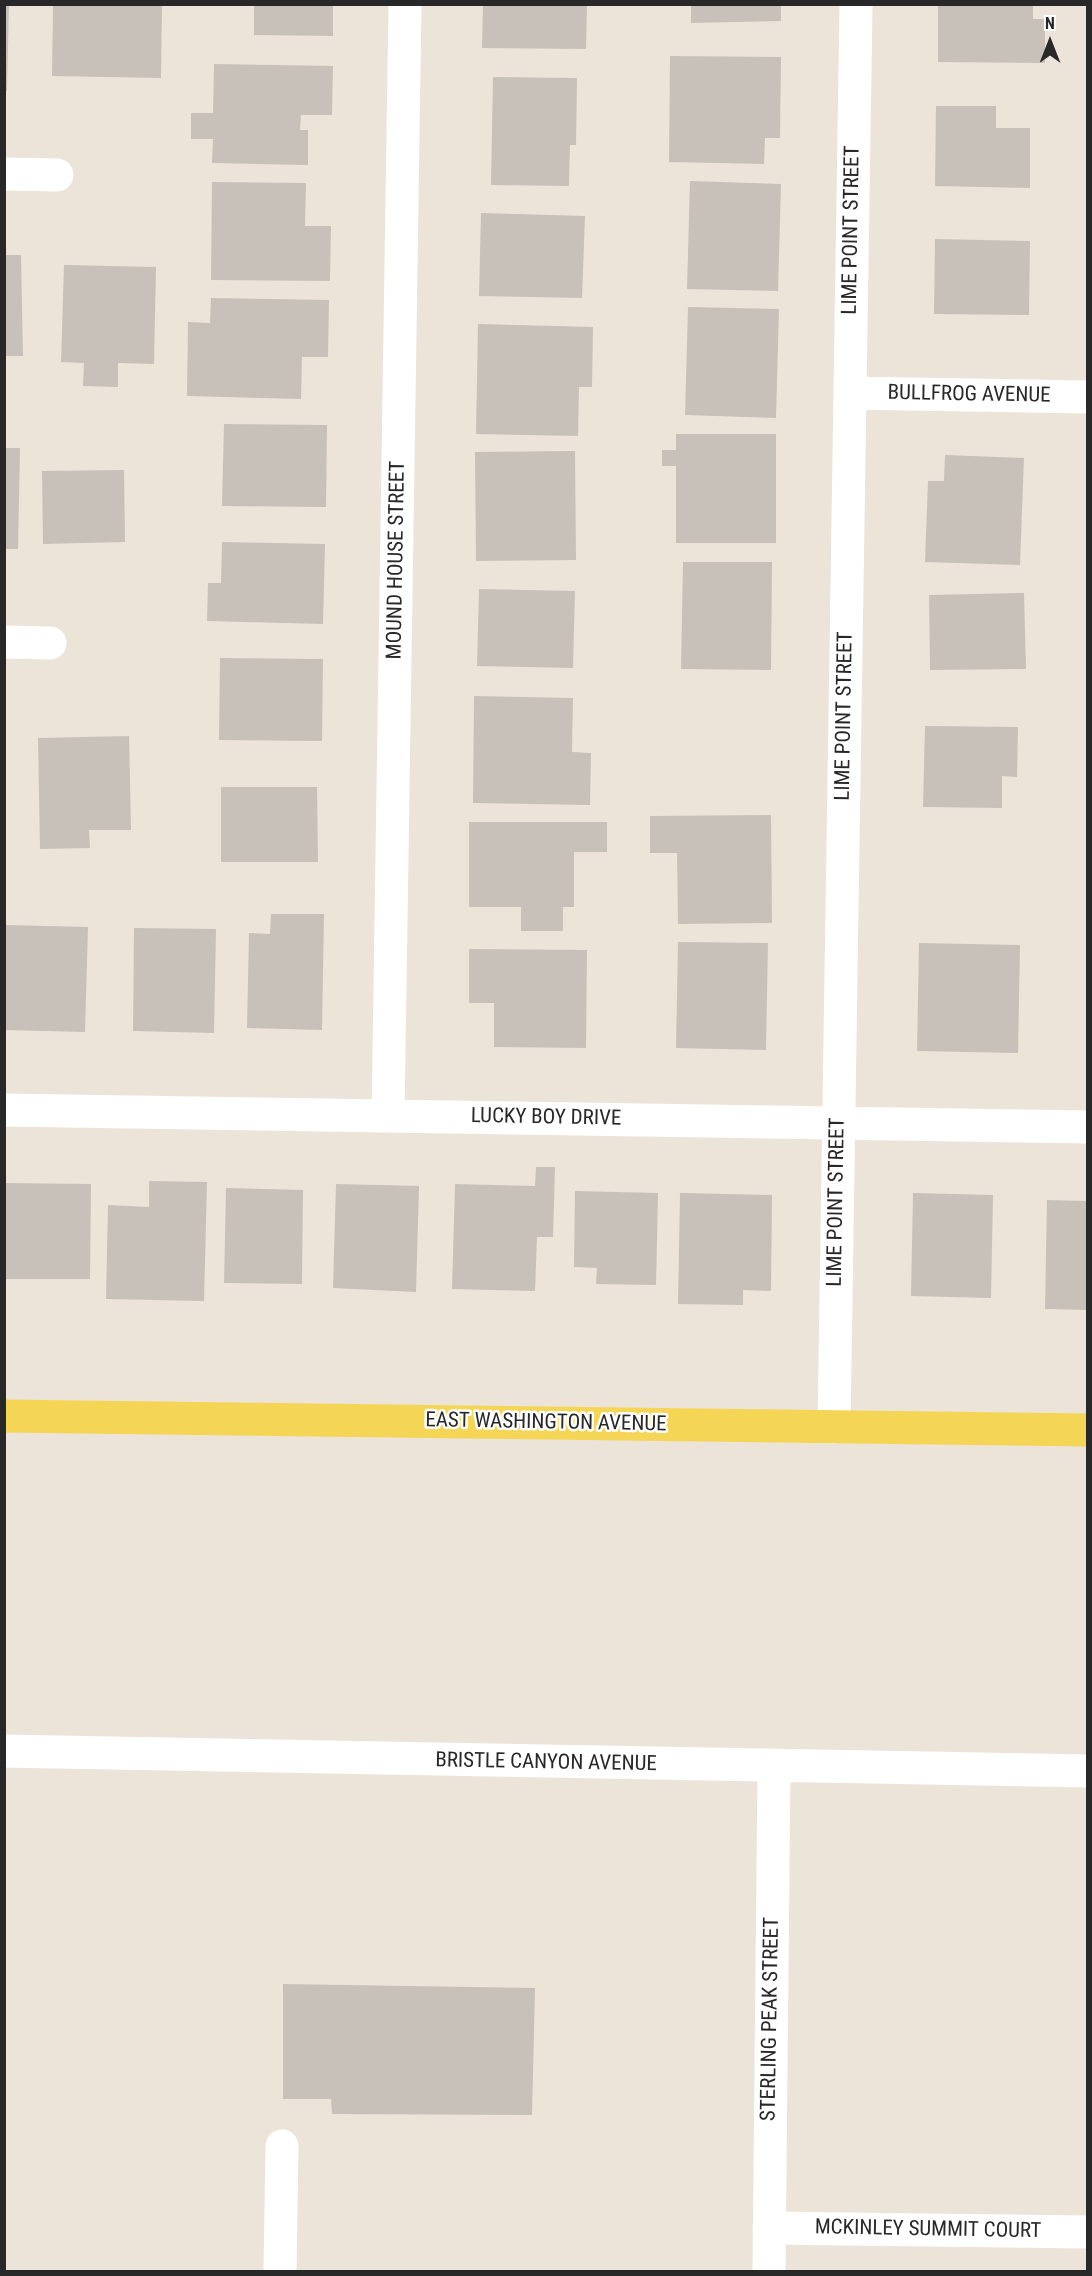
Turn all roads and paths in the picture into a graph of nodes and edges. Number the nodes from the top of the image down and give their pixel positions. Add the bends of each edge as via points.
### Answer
1 (405, 4) edge
2 (856, 4) edge
3 (4, 174) edge
4 (57, 175) dead end
5 (850, 393) junction
6 (1088, 397) edge
7 (4, 642) edge
8 (50, 643) dead end
9 (4, 1110) edge
10 (388, 1116) junction
11 (839, 1123) junction
12 (1088, 1127) edge
13 (4, 1416) edge
14 (834, 1427) junction
15 (1088, 1430) edge
16 (4, 1751) edge
17 (774, 1767) junction
18 (1088, 1771) edge
19 (282, 2146) dead end
20 (769, 2228) junction
21 (1088, 2232) edge
22 (280, 2271) edge
23 (769, 2271) edge

1 - 10 street, MOUND HOUSE STREET
2 - 5 street, LIME POINT STREET
3 - 4 street
5 - 6 street, BULLFROG AVENUE
5 - 11 street, LIME POINT STREET
7 - 8 street
9 - 10 street, LUCKY BOY DRIVE
10 - 11 street, LUCKY BOY DRIVE
11 - 12 street, LUCKY BOY DRIVE
11 - 14 street, LIME POINT STREET
13 - 14 main road, EAST WASHINGTON AVENUE
14 - 15 main road, EAST WASHINGTON AVENUE
16 - 17 street, BRISTLE CANYON AVENUE
17 - 18 street, BRISTLE CANYON AVENUE
17 - 20 street, STERLING PEAK STREET
19 - 22 street
20 - 21 street, MCKINLEY SUMMIT COURT
20 - 23 street, STERLING PEAK STREET

